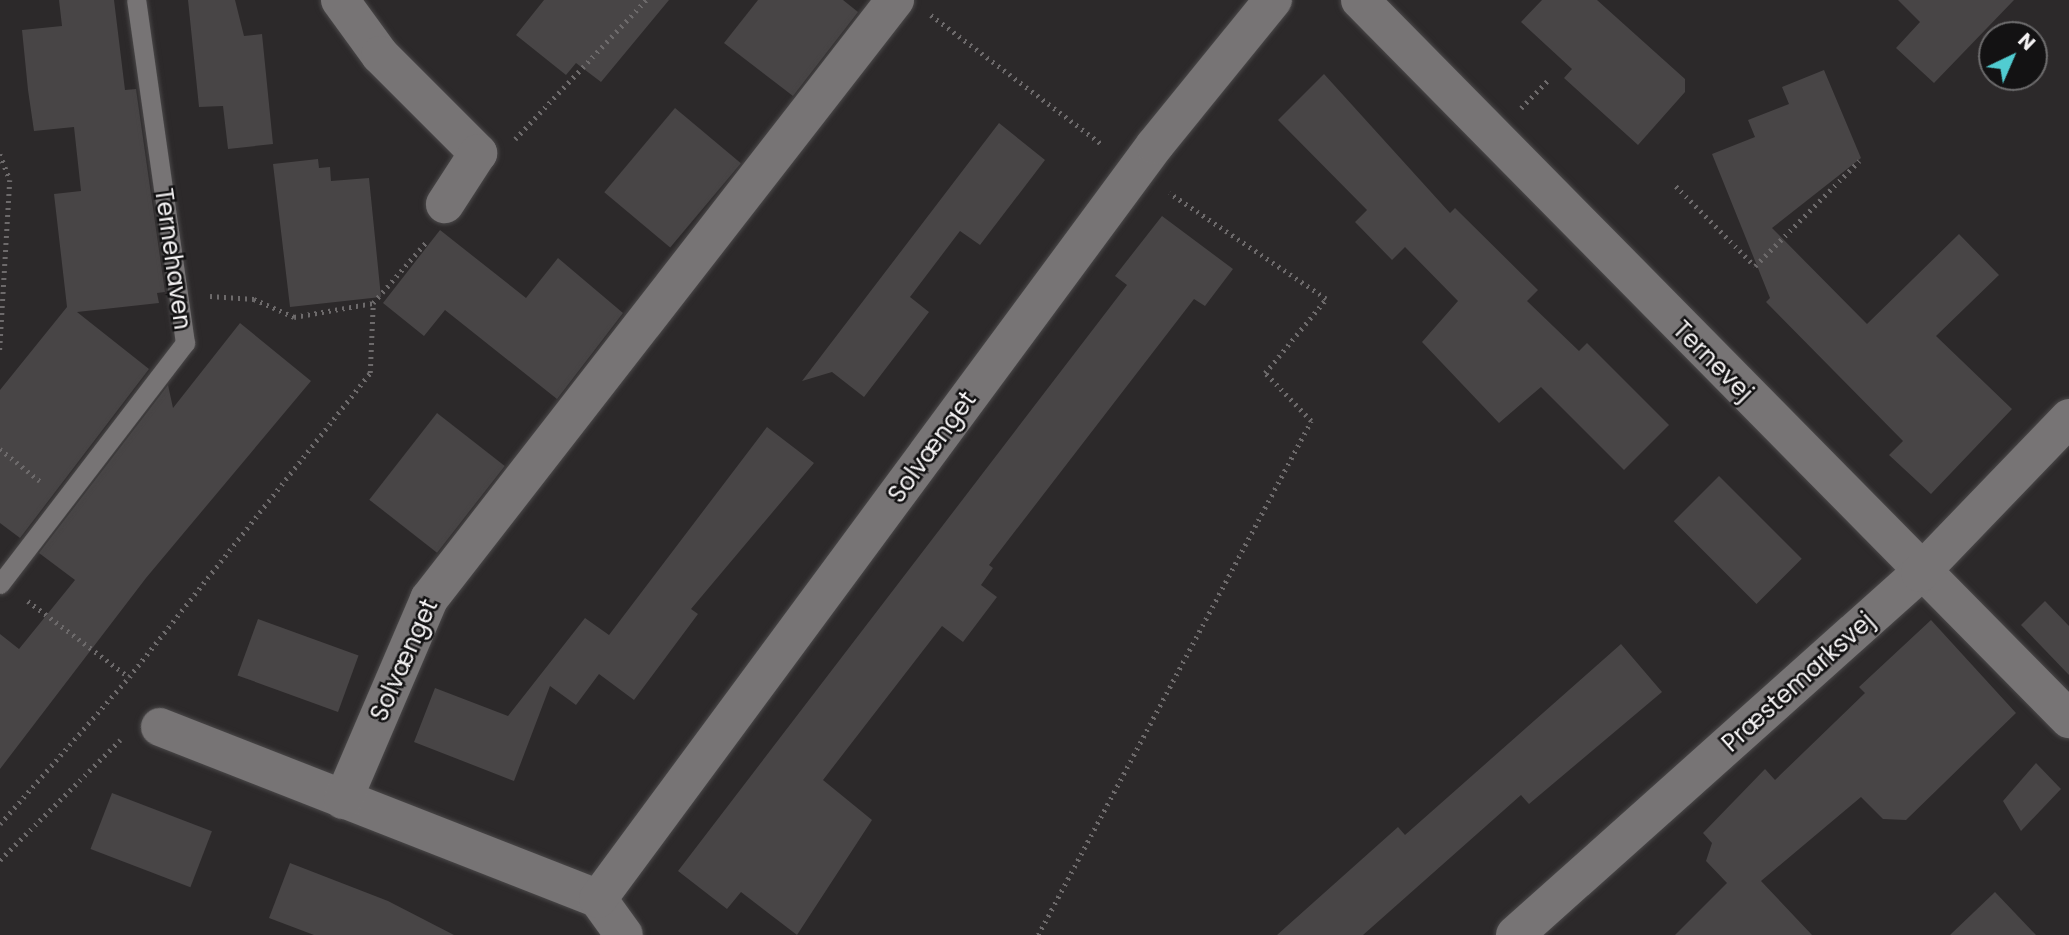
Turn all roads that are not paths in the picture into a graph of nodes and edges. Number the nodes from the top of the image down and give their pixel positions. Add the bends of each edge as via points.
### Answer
1 (136, 0) edge
2 (340, 0) edge
3 (1273, 0) edge
4 (1360, 0) edge
5 (908, 4) edge
6 (445, 204) road end
7 (2069, 418) edge
8 (1920, 573) junction
9 (1, 583) edge
10 (2069, 719) edge
11 (160, 727) road end
12 (343, 800) junction
13 (598, 899) junction
14 (624, 935) edge
15 (1515, 935) edge

1 - 9 lane, Ternehaven via 185,343
2 - 6 street via 380,55 478,153
3 - 13 street, Solvænget via 1136,171
4 - 8 street, Ternevej
5 - 12 street, Solvænget via 429,598
7 - 8 street, Præstemarksvej
8 - 10 street, Ternevej
8 - 15 street, Præstemarksvej
11 - 12 street
12 - 13 street
13 - 14 street

